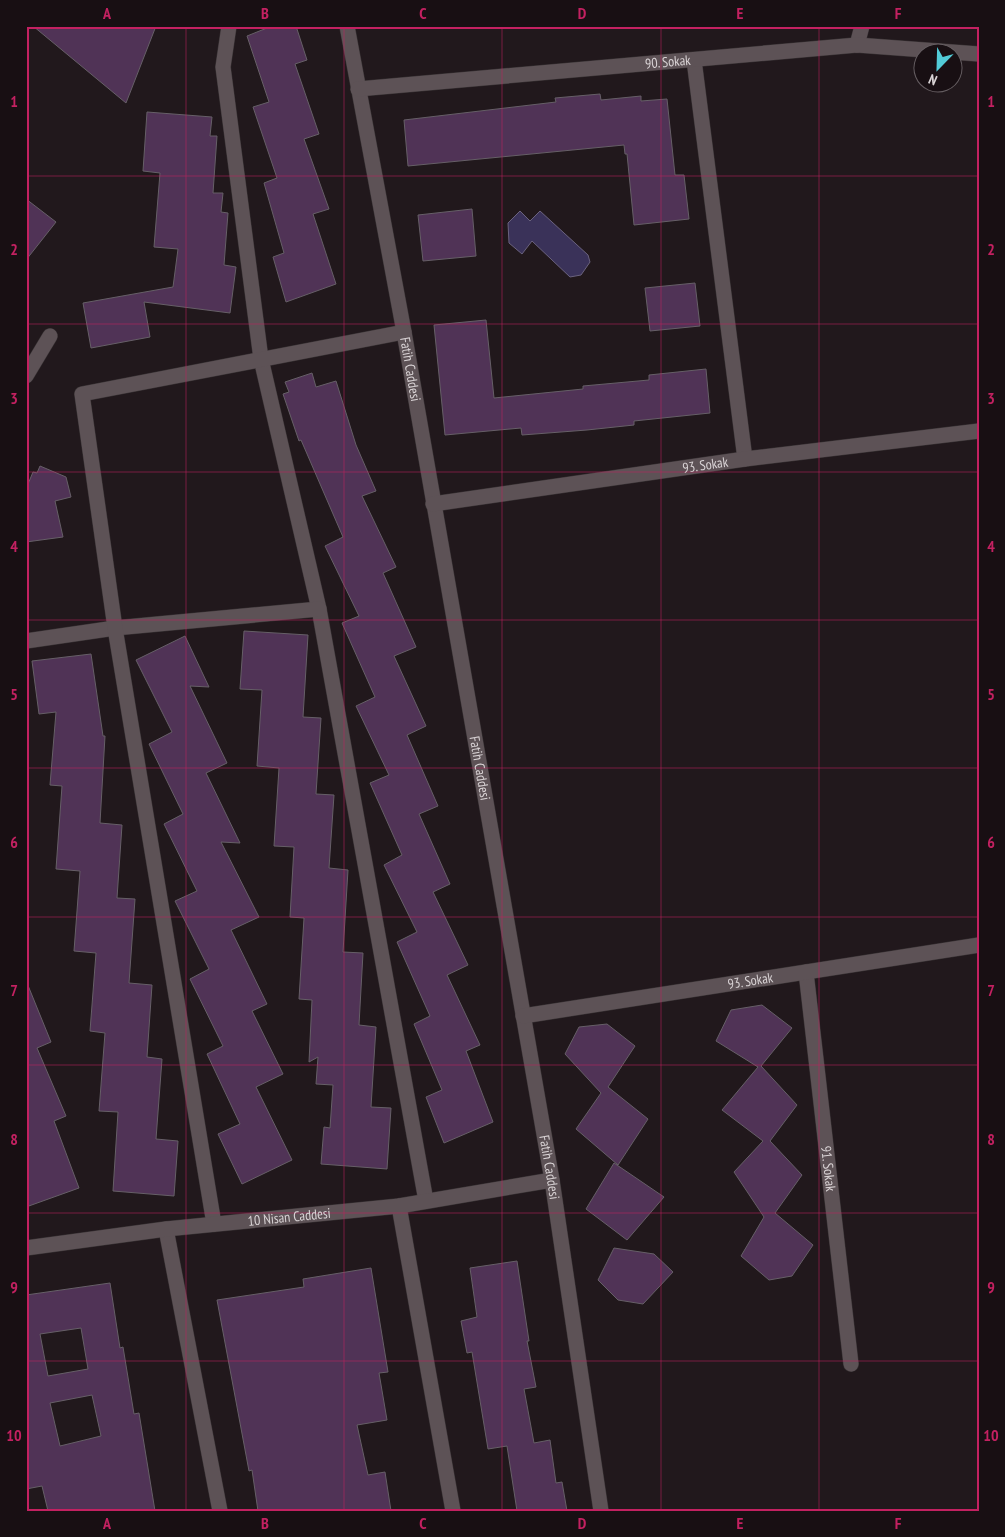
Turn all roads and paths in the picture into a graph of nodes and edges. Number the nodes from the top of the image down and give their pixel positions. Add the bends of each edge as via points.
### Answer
1 (230, 26) edge
2 (347, 26) edge
3 (862, 26) edge
4 (857, 45) junction
5 (979, 54) edge
6 (694, 60) junction
7 (358, 89) junction
8 (404, 332) junction
9 (50, 336) dead end
10 (261, 359) junction
11 (26, 376) edge
12 (979, 431) edge
13 (745, 459) junction
14 (433, 504) junction
15 (319, 609) junction
16 (115, 628) junction
17 (26, 641) edge
18 (979, 945) edge
19 (806, 972) junction
20 (523, 1016) junction
21 (552, 1180) junction
22 (426, 1201) junction
23 (400, 1206) junction
24 (214, 1224) junction
25 (166, 1229) junction
26 (26, 1248) edge
27 (851, 1364) dead end
28 (220, 1511) edge
29 (453, 1511) edge
30 (601, 1511) edge

1 - 10 street via 223,67
2 - 7 street, Fatih Caddesi
3 - 4 street
4 - 5 street, 90. Sokak
4 - 6 street, 90. Sokak
6 - 7 street, 90. Sokak
6 - 13 street
7 - 8 street, Fatih Caddesi
8 - 10 street
8 - 14 street, Fatih Caddesi
9 - 11 street
10 - 15 street
10 - 16 street via 82,394
12 - 13 street, 93. Sokak
13 - 14 street, 93. Sokak
14 - 20 street, Fatih Caddesi
15 - 16 street
15 - 22 street
16 - 17 street
16 - 24 street
18 - 19 street, 93. Sokak
19 - 20 street, 93. Sokak
19 - 27 street, 91. Sokak
20 - 21 street, Fatih Caddesi
21 - 22 street, 10 Nisan Caddesi
21 - 30 street, Fatih Caddesi
22 - 23 street, 10 Nisan Caddesi
23 - 24 street, 10 Nisan Caddesi
23 - 29 street
24 - 25 street, 10 Nisan Caddesi
25 - 26 street, 10 Nisan Caddesi
25 - 28 street

